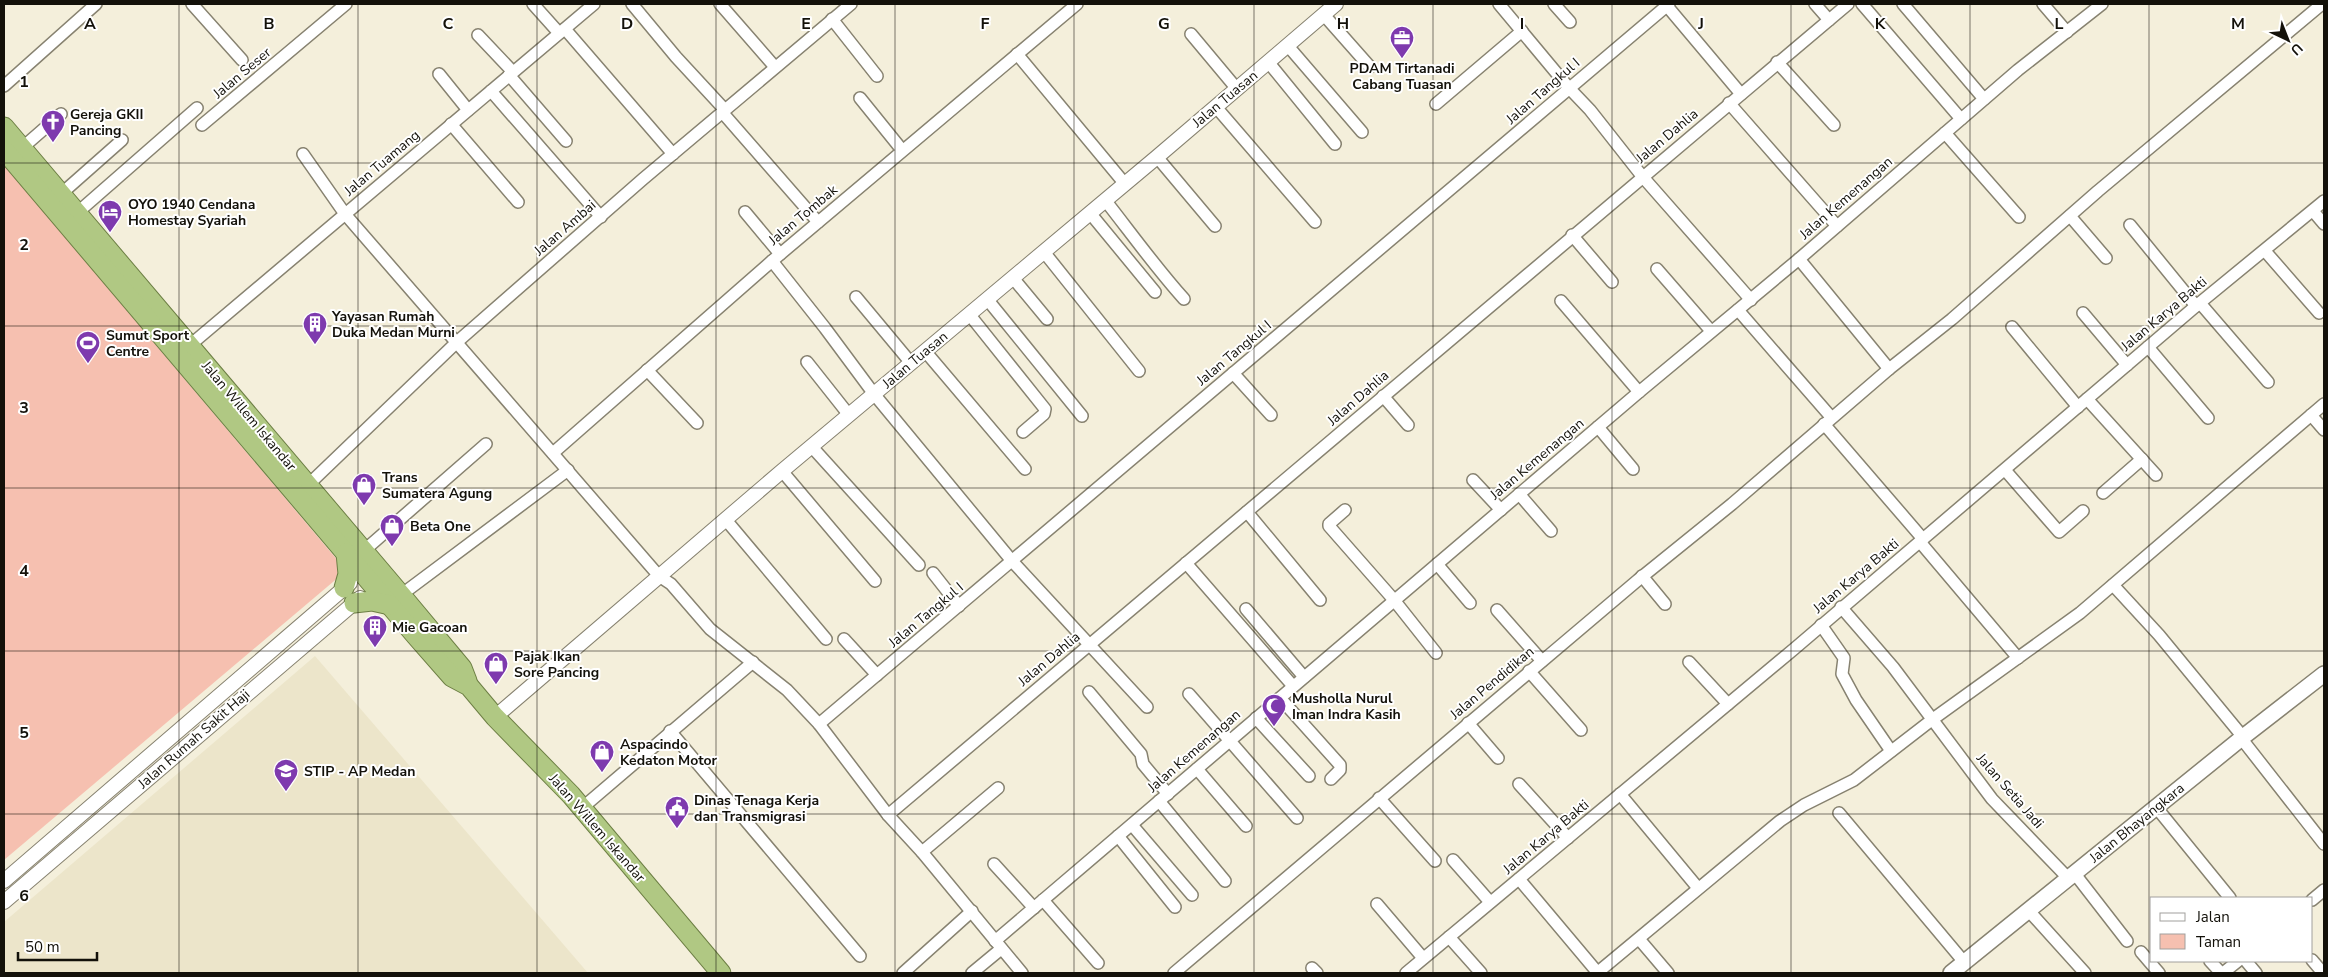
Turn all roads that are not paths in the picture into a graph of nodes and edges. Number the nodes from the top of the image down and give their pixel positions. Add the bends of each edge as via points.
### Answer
1 (96, 4) edge
2 (192, 4) edge
3 (346, 4) edge
4 (533, 4) edge
5 (594, 4) edge
6 (632, 4) edge
7 (720, 4) edge
8 (851, 4) edge
9 (1077, 4) edge
10 (1336, 4) edge
11 (1499, 4) edge
12 (1554, 4) edge
13 (1815, 4) edge
14 (1848, 4) edge
15 (1862, 4) edge
16 (1903, 4) edge
17 (2043, 4) edge
18 (2102, 4) edge
19 (2322, 4) edge
20 (1668, 5) edge
21 (1324, 15) junction
22 (832, 20) junction
23 (1829, 20) junction
24 (1570, 22) dead end
25 (562, 31) junction
26 (1522, 31) junction
27 (2067, 32) junction
28 (1191, 34) dead end
29 (478, 35) dead end
30 (1288, 46) junction
31 (1017, 54) junction
32 (242, 60) dead end
33 (1777, 62) junction
34 (1268, 63) junction
35 (775, 67) junction
36 (1370, 67) dead end
37 (439, 74) dead end
38 (511, 74) junction
39 (877, 76) dead end
40 (4, 86) edge
41 (1569, 88) junction
42 (1237, 89) junction
43 (491, 91) junction
44 (1741, 94) junction
45 (860, 98) dead end
46 (1984, 99) junction
47 (1730, 103) junction
48 (1436, 104) dead end
49 (1216, 107) junction
50 (198, 108) dead end
51 (468, 110) junction
52 (723, 111) junction
53 (61, 114) dead end
54 (1961, 119) junction
55 (451, 124) junction
56 (202, 125) dead end
57 (1834, 125) dead end
58 (4, 126) edge
59 (1362, 132) dead end
60 (1945, 133) junction
61 (122, 140) dead end
62 (566, 140) dead end
63 (1335, 144) dead end
64 (13, 149) edge
65 (902, 150) junction
66 (303, 154) dead end
67 (673, 154) junction
68 (1157, 157) junction
69 (1642, 176) junction
70 (1124, 184) junction
71 (61, 194) junction
72 (1105, 200) junction
73 (2324, 201) edge
74 (518, 202) dead end
75 (2313, 211) junction
76 (745, 212) dead end
77 (1090, 212) junction
78 (77, 213) junction
79 (345, 214) junction
80 (601, 216) junction
81 (2019, 216) dead end
82 (2070, 216) junction
83 (818, 222) junction
84 (1316, 222) dead end
85 (2324, 224) edge
86 (2130, 225) dead end
87 (1215, 226) dead end
88 (1837, 226) junction
89 (1572, 235) junction
90 (2265, 251) junction
91 (1044, 252) junction
92 (776, 257) junction
93 (2106, 258) dead end
94 (1799, 259) junction
95 (1657, 269) dead end
96 (1013, 278) junction
97 (1612, 282) dead end
98 (1155, 292) dead end
99 (856, 297) dead end
100 (987, 299) junction
101 (1184, 299) dead end
102 (1751, 300) junction
103 (1561, 301) dead end
104 (2198, 304) junction
105 (1738, 310) junction
106 (2082, 313) dead end
107 (2319, 313) dead end
108 (969, 314) junction
109 (1047, 319) dead end
110 (2012, 327) dead end
111 (1711, 331) junction
112 (457, 342) junction
113 (190, 346) junction
114 (2148, 347) junction
115 (925, 351) junction
116 (807, 362) dead end
117 (911, 363) junction
118 (2126, 365) junction
119 (1888, 369) junction
120 (647, 370) junction
121 (1139, 371) dead end
122 (1234, 373) junction
123 (2268, 382) dead end
124 (1639, 392) junction
125 (874, 394) junction
126 (1383, 396) junction
127 (2087, 399) junction
128 (2324, 404) edge
129 (2078, 407) junction
130 (849, 414) junction
131 (1271, 415) dead end
132 (2312, 415) junction
133 (1082, 416) dead end
134 (2208, 418) dead end
135 (1828, 420) junction
136 (696, 424) dead end
137 (1408, 425) dead end
138 (1598, 427) junction
139 (2324, 430) edge
140 (1023, 432) dead end
141 (486, 444) dead end
142 (812, 447) junction
143 (553, 453) junction
144 (2142, 459) junction
145 (1025, 468) dead end
146 (1633, 469) dead end
147 (568, 470) junction
148 (2004, 470) junction
149 (782, 471) junction
150 (2156, 475) dead end
151 (1473, 480) dead end
152 (308, 485) junction
153 (2103, 493) dead end
154 (1519, 494) junction
155 (1345, 510) dead end
156 (1501, 510) junction
157 (2083, 511) dead end
158 (1247, 512) junction
159 (726, 520) junction
160 (1552, 531) dead end
161 (1922, 540) junction
162 (1012, 561) junction
163 (1186, 563) junction
164 (1437, 564) junction
165 (919, 565) dead end
166 (365, 566) junction
167 (933, 573) dead end
168 (659, 576) junction
169 (1642, 576) junction
170 (875, 581) dead end
171 (2113, 585) junction
172 (349, 595) junction
173 (396, 600) junction
174 (1320, 600) dead end
175 (1394, 600) junction
176 (1470, 604) dead end
177 (1665, 604) dead end
178 (959, 606) junction
179 (1841, 607) junction
180 (1246, 609) dead end
181 (1497, 610) dead end
182 (1821, 624) junction
183 (826, 639) dead end
184 (844, 639) dead end
185 (1090, 644) junction
186 (1436, 653) dead end
187 (2018, 658) junction
188 (1542, 661) junction
189 (753, 662) junction
190 (1690, 662) dead end
191 (1529, 671) junction
192 (2324, 674) edge
193 (877, 676) junction
194 (1304, 677) junction
195 (1293, 686) junction
196 (1089, 692) dead end
197 (1189, 694) dead end
198 (1280, 698) junction
199 (1728, 704) junction
200 (1147, 707) dead end
201 (496, 717) junction
202 (1256, 718) junction
203 (1933, 719) junction
204 (1468, 723) junction
205 (819, 724) junction
206 (1581, 730) dead end
207 (670, 732) junction
208 (2242, 738) junction
209 (1230, 740) junction
210 (1891, 751) junction
211 (1498, 758) dead end
212 (1197, 769) junction
213 (1309, 776) dead end
214 (1331, 779) dead end
215 (1519, 784) dead end
216 (998, 788) dead end
217 (1620, 794) junction
218 (1163, 798) junction
219 (1379, 798) junction
220 (2156, 807) junction
221 (582, 808) junction
222 (1839, 813) dead end
223 (888, 815) junction
224 (1297, 818) dead end
225 (1132, 826) junction
226 (1246, 826) dead end
227 (1118, 836) junction
228 (1568, 838) junction
229 (2324, 844) edge
230 (922, 852) junction
231 (1453, 860) dead end
232 (1435, 862) dead end
233 (994, 864) dead end
234 (2072, 877) junction
235 (1519, 878) junction
236 (4, 881) edge
237 (1225, 881) dead end
238 (1698, 888) junction
239 (2324, 890) edge
240 (1192, 895) dead end
241 (2229, 897) edge
242 (2313, 899) edge
243 (1043, 900) junction
244 (4, 902) edge
245 (1490, 902) junction
246 (1377, 904) dead end
247 (1175, 907) dead end
248 (1034, 908) junction
249 (972, 911) junction
250 (2029, 911) junction
251 (1449, 937) junction
252 (1639, 938) junction
253 (2128, 941) dead end
254 (998, 945) junction
255 (2141, 952) dead end
256 (860, 956) dead end
257 (1423, 958) junction
258 (2313, 961) edge
259 (1964, 962) junction
260 (2164, 962) edge
261 (2211, 962) edge
262 (2237, 962) edge
263 (2247, 962) edge
264 (1098, 963) dead end
265 (1600, 972) edge
266 (721, 973) edge
267 (903, 973) edge
268 (972, 973) edge
269 (1022, 973) edge
270 (1174, 973) edge
271 (1406, 973) edge
272 (1481, 973) edge
273 (1668, 973) edge
274 (1951, 973) edge
275 (2085, 973) edge
276 (2159, 973) edge
277 (2222, 973) edge
278 (2256, 973) edge
279 (2323, 973) edge

1 - 40 street
2 - 32 street
3 - 56 street, Jalan Seser
4 - 25 street
5 - 25 street, Jalan Tuamang
6 - 52 street
7 - 35 street
8 - 22 street, Jalan Ambai
9 - 31 street, Jalan Tombak
10 - 21 street, Jalan Tuasan
11 - 26 street
12 - 24 street
13 - 23 street
14 - 23 street, Jalan Dahlia
15 - 54 street
16 - 46 street
17 - 27 street
18 - 27 street, Jalan Kemenangan
19 - 82 street
20 - 41 street, Jalan Tangkul I
20 - 44 street
21 - 30 street, Jalan Tuasan
21 - 36 street
22 - 35 street, Jalan Ambai
22 - 39 street
23 - 33 street, Jalan Dahlia
25 - 38 street, Jalan Tuamang
25 - 67 street
26 - 41 street
26 - 48 street
27 - 46 street, Jalan Kemenangan
28 - 42 street
29 - 38 street
30 - 34 street, Jalan Tuasan
30 - 59 street
31 - 65 street, Jalan Tombak
31 - 70 street
33 - 44 street, Jalan Dahlia
33 - 57 street
34 - 42 street, Jalan Tuasan
34 - 63 street
35 - 52 street, Jalan Ambai
37 - 51 street
38 - 43 street, Jalan Tuamang
38 - 62 street
41 - 69 street
41 - 122 street, Jalan Tangkul I
42 - 49 street, Jalan Tuasan
43 - 51 street, Jalan Tuamang
43 - 80 street
44 - 47 street, Jalan Dahlia
45 - 65 street
46 - 54 street, Jalan Kemenangan
47 - 69 street, Jalan Dahlia
47 - 88 street
49 - 68 street, Jalan Tuasan
49 - 84 street
50 - 78 street
51 - 55 street, Jalan Tuamang
52 - 67 street, Jalan Ambai
52 - 83 street
53 - 64 street
54 - 60 street, Jalan Kemenangan
55 - 74 street
55 - 79 street, Jalan Tuamang
58 - 64 highway, Jalan Willem Iskandar
60 - 81 street
60 - 88 street, Jalan Kemenangan
61 - 71 street
64 - 71 highway, Jalan Willem Iskandar
64 - 166 highway, Jalan Willem Iskandar
65 - 83 street, Jalan Tombak
66 - 79 street
67 - 80 street, Jalan Ambai
68 - 70 street, Jalan Tuasan
68 - 87 street
69 - 89 street, Jalan Dahlia
69 - 102 street
70 - 72 street, Jalan Tuasan
71 - 78 highway, Jalan Willem Iskandar
72 - 77 street, Jalan Tuasan
72 - 101 street via 1155,267
73 - 75 street, Jalan Karya Bakti
75 - 85 street
75 - 90 street, Jalan Karya Bakti
76 - 92 street
77 - 91 street, Jalan Tuasan
77 - 98 street
78 - 113 highway, Jalan Willem Iskandar
79 - 112 street
79 - 113 street, Jalan Tuamang
80 - 112 street, Jalan Ambai
82 - 93 street
82 - 119 street via 1952,319
83 - 92 street, Jalan Tombak
86 - 104 street
88 - 94 street, Jalan Kemenangan
89 - 97 street
89 - 126 street, Jalan Dahlia
90 - 104 street, Jalan Karya Bakti
90 - 107 street
91 - 96 street, Jalan Tuasan
91 - 121 street
92 - 120 street, Jalan Tombak
92 - 125 street
94 - 102 street, Jalan Kemenangan
94 - 119 street
95 - 111 street
96 - 100 street, Jalan Tuasan
96 - 109 street
99 - 117 street
100 - 108 street, Jalan Tuasan
100 - 133 street
102 - 105 street, Jalan Kemenangan
103 - 124 street
104 - 114 street, Jalan Karya Bakti
104 - 123 street
105 - 111 street, Jalan Kemenangan
105 - 135 street
106 - 118 street
108 - 115 street, Jalan Tuasan
108 - 140 street via 1046,409
110 - 129 street
111 - 124 street, Jalan Kemenangan
112 - 143 street
112 - 152 street, Jalan Ambai
113 - 152 highway, Jalan Willem Iskandar
114 - 118 street, Jalan Karya Bakti
114 - 134 street
115 - 117 street, Jalan Tuasan
115 - 145 street
116 - 130 street
117 - 125 street, Jalan Tuasan
118 - 127 street, Jalan Karya Bakti
119 - 135 street
120 - 136 street
120 - 143 street, Jalan Tombak
122 - 131 street
122 - 162 street, Jalan Tangkul I
124 - 138 street, Jalan Kemenangan
125 - 130 street, Jalan Tuasan
125 - 162 street
126 - 137 street
126 - 158 street, Jalan Dahlia
127 - 129 street, Jalan Karya Bakti
127 - 144 street
128 - 132 street
129 - 148 street, Jalan Karya Bakti
130 - 142 street, Jalan Tuasan
132 - 139 street
132 - 171 street
135 - 161 street
135 - 169 street, Jalan Pendidikan via 1732,504
138 - 146 street
138 - 154 street, Jalan Kemenangan
141 - 166 street
142 - 149 street, Jalan Tuasan
142 - 165 street
143 - 147 street
144 - 150 street
144 - 153 street
147 - 168 street
147 - 173 street
148 - 157 street via 2059,532
148 - 161 street, Jalan Karya Bakti
149 - 159 street, Jalan Tuasan
149 - 170 street
151 - 156 street
152 - 166 highway, Jalan Willem Iskandar
154 - 156 street, Jalan Kemenangan
154 - 160 street
155 - 175 street via 1329,526
156 - 164 street, Jalan Kemenangan
158 - 163 street, Jalan Dahlia
158 - 174 street
159 - 168 street, Jalan Tuasan
159 - 183 street
161 - 179 street, Jalan Karya Bakti
161 - 187 street
162 - 178 street, Jalan Tangkul I
162 - 185 street
163 - 185 street, Jalan Dahlia
163 - 195 street
164 - 175 street, Jalan Kemenangan
164 - 176 street
166 - 172 street, Jalan Rumah Sakit Haji
166 - 172 highway via 348,574
166 - 173 highway, Jalan Willem Iskandar
167 - 178 street
168 - 189 street via 671,584 710,629
168 - 201 street, Jalan Tuasan
169 - 177 street
169 - 188 street, Jalan Pendidikan
171 - 187 street
171 - 208 street via 2159,635
172 - 173 highway via 372,602
172 - 236 street, Jalan Rumah Sakit Haji
172 - 244 street, Jalan Rumah Sakit Haji
173 - 201 highway, Jalan Willem Iskandar via 462,668 469,686
175 - 186 street
175 - 194 street, Jalan Kemenangan
178 - 193 street, Jalan Tangkul I
179 - 182 street, Jalan Karya Bakti
179 - 203 street, Jalan Setia Jadi via 1894,667
180 - 194 street
181 - 188 street
182 - 199 street, Jalan Karya Bakti
182 - 210 street via 1844,658 1842,672 1856,700
184 - 193 street
185 - 200 street
185 - 223 street, Jalan Dahlia
187 - 203 street
188 - 191 street, Jalan Pendidikan
189 - 205 street via 787,690
189 - 207 street
190 - 199 street
191 - 204 street, Jalan Pendidikan
191 - 206 street
192 - 208 main road, Jalan Bhayangkara
193 - 205 street, Jalan Tangkul I
194 - 195 street, Jalan Kemenangan
195 - 198 street, Jalan Kemenangan
196 - 218 street via 1140,754
197 - 209 street
198 - 202 street, Jalan Kemenangan
198 - 214 street via 1340,765 1340,770
199 - 217 street, Jalan Karya Bakti
201 - 221 highway, Jalan Willem Iskandar
202 - 209 street, Jalan Kemenangan
202 - 213 street
203 - 210 street
203 - 234 street, Jalan Setia Jadi via 1992,799
204 - 211 street
204 - 219 street, Jalan Pendidikan
205 - 223 street
207 - 221 street
207 - 256 street
208 - 220 main road, Jalan Bhayangkara
208 - 229 street
209 - 212 street, Jalan Kemenangan
209 - 224 street
210 - 238 street via 1854,780 1786,817
212 - 218 street, Jalan Kemenangan
212 - 226 street
215 - 228 street
216 - 230 street
217 - 228 street, Jalan Karya Bakti
217 - 238 street
218 - 225 street, Jalan Kemenangan
218 - 237 street
219 - 232 street
219 - 270 street, Jalan Pendidikan
220 - 234 main road, Jalan Bhayangkara
220 - 241 street
221 - 266 highway, Jalan Willem Iskandar
222 - 259 street
223 - 230 street
225 - 227 street, Jalan Kemenangan
225 - 240 street
227 - 243 street, Jalan Kemenangan
227 - 247 street
228 - 235 street, Jalan Karya Bakti
230 - 249 street
231 - 245 street
233 - 248 street
234 - 250 main road, Jalan Bhayangkara
234 - 253 street, Jalan Setia Jadi
235 - 245 street, Jalan Karya Bakti
235 - 265 street
238 - 252 street
239 - 242 street
243 - 248 street, Jalan Kemenangan
243 - 264 street
245 - 251 street, Jalan Karya Bakti
246 - 257 street
248 - 254 street, Jalan Kemenangan
249 - 254 street
249 - 267 street
250 - 259 main road, Jalan Bhayangkara
250 - 275 street
251 - 257 street, Jalan Karya Bakti
251 - 272 street
252 - 265 street
252 - 273 street
254 - 268 street, Jalan Kemenangan
254 - 269 street
255 - 276 street
257 - 271 street, Jalan Karya Bakti
258 - 279 street
259 - 274 main road, Jalan Bhayangkara
260 - 276 street via 2158,966
261 - 277 street
262 - 277 street
263 - 278 street

